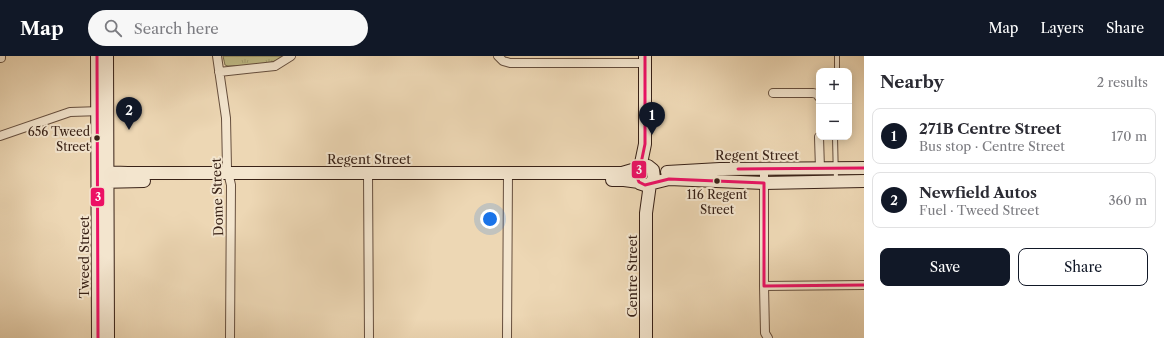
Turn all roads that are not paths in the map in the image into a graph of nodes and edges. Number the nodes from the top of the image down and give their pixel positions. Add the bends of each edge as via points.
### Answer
1 (97, 56) edge
2 (107, 56) edge
3 (217, 56) edge
4 (291, 56) edge
5 (498, 56) edge
6 (837, 56) edge
7 (645, 60) edge
8 (837, 68) edge
9 (219, 72) junction
10 (773, 93) dead end
11 (816, 94) edge
12 (102, 111) junction
13 (0, 136) edge
14 (819, 140) edge
15 (835, 140) edge
16 (645, 168) junction
17 (864, 168) edge
18 (764, 169) junction
19 (820, 169) junction
20 (835, 169) junction
21 (368, 176) junction
22 (508, 176) junction
23 (103, 177) junction
24 (229, 177) junction
25 (864, 181) edge
26 (836, 182) junction
27 (645, 183) junction
28 (764, 183) junction
29 (864, 285) edge
30 (764, 286) junction
31 (103, 325) junction
32 (98, 338) edge
33 (108, 338) edge
34 (230, 338) edge
35 (369, 338) edge
36 (507, 338) edge
37 (646, 338) edge
38 (768, 338) edge

1 - 12 street, Tweed Street
2 - 12 street, Tweed Street
3 - 9 street, Dome Street
4 - 9 street via 275,66
5 - 7 street via 510,63
6 - 8 lane
7 - 16 street
9 - 24 street, Dome Street via 226,118
10 - 11 street
12 - 13 street via 75,111
12 - 23 street, Tweed Street
14 - 19 street
15 - 20 lane
16 - 18 street, Regent Street via 669,172
16 - 22 street, Regent Street via 622,172
16 - 27 street via 636,175
16 - 27 street via 655,176
17 - 20 street, Regent Street
18 - 19 street, Regent Street
18 - 28 street
19 - 20 street, Regent Street
20 - 26 lane
21 - 22 street, Regent Street
21 - 24 street, Regent Street
21 - 35 street
22 - 27 street, Regent Street
22 - 36 street
23 - 24 street, Regent Street
23 - 31 street, Tweed Street
24 - 34 street, Dome Street
25 - 26 street, Regent Street
26 - 28 street, Regent Street
27 - 28 street, Regent Street via 669,179
27 - 37 street, Centre Street
28 - 30 street
29 - 30 street
30 - 38 street via 765,333
31 - 32 street, Tweed Street
31 - 33 street, Tweed Street

